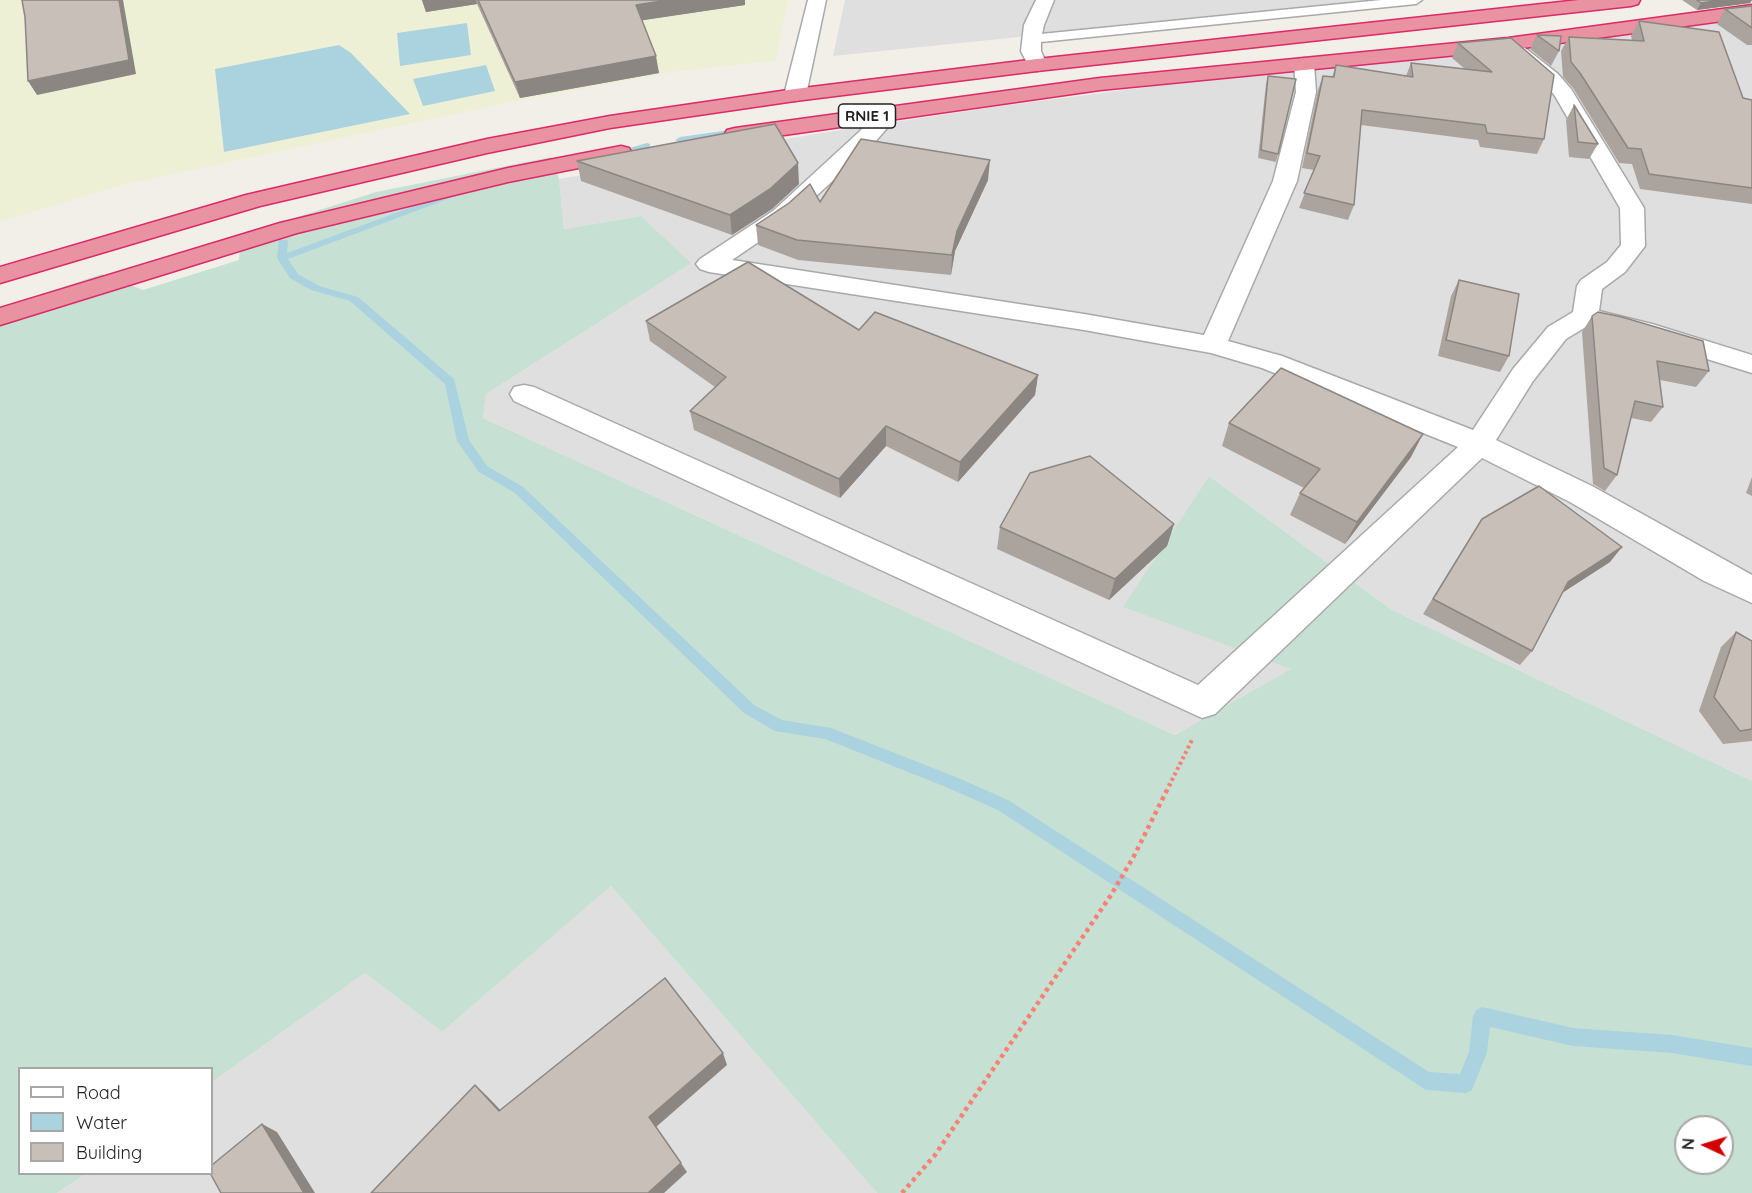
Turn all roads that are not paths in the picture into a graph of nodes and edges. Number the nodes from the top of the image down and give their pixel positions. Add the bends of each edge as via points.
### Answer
1 (817, 0) edge
2 (1045, 0) edge
3 (1416, 0) edge
4 (1631, 0) edge
5 (1752, 11) edge
6 (1031, 39) junction
7 (1508, 44) junction
8 (1304, 64) junction
9 (1037, 65) junction
10 (795, 95) junction
11 (889, 113) junction
12 (716, 138) edge
13 (638, 150) edge
14 (0, 275) edge
15 (1585, 316) junction
16 (0, 317) edge
17 (1213, 345) junction
18 (1752, 364) edge
19 (524, 394) dead end
20 (1479, 444) junction
21 (1752, 590) edge

1 - 10 street
2 - 6 street
3 - 6 lane
4 - 9 highway, RNIE 1
5 - 7 highway, RNIE 1
6 - 9 street
7 - 8 highway, RNIE 1
7 - 15 street via 1564,93 1632,208 1633,246 1616,267 1590,286
8 - 11 highway, RNIE 1 via 1100,84
8 - 17 street via 1306,92 1285,181
9 - 10 highway, RNIE 1
10 - 14 highway, RNIE 1 via 610,122 371,172 254,200
11 - 12 highway, RNIE 1
11 - 17 street via 781,216 709,264
13 - 16 highway via 508,175 289,228
15 - 18 street
15 - 20 street via 1557,333
17 - 20 street via 1272,362
19 - 20 street via 1202,703
20 - 21 street via 1581,494

